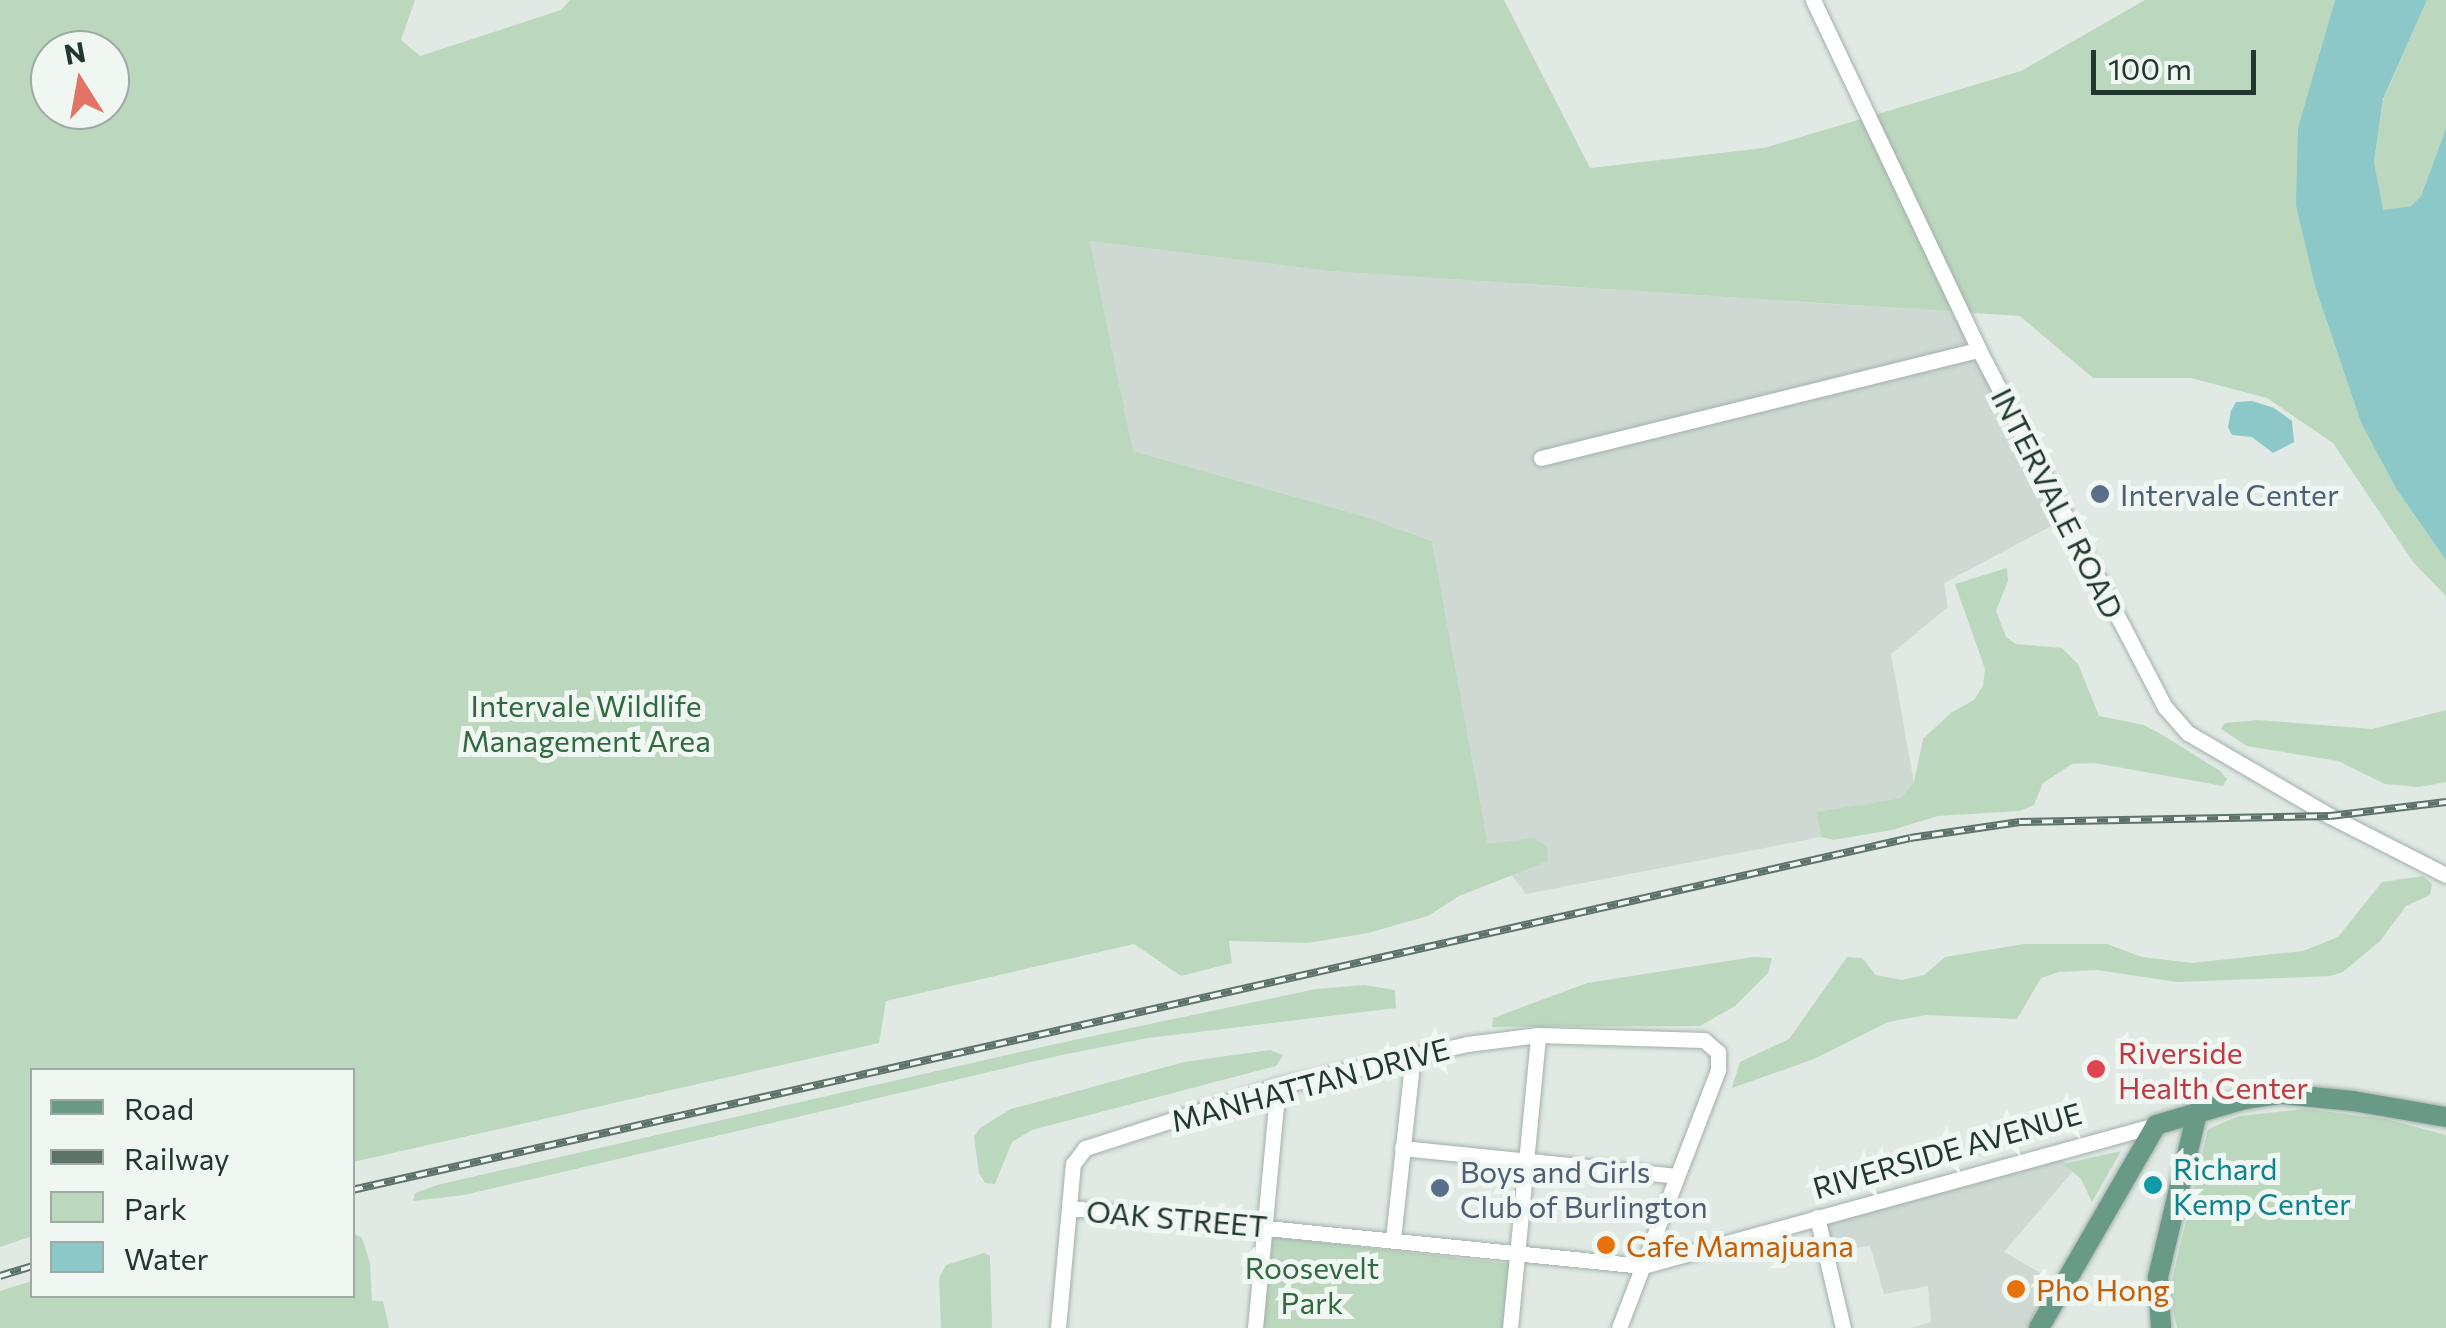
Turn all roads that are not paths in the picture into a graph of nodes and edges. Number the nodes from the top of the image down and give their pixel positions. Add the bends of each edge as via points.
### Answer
1 (1813, 0) edge
2 (1978, 350) junction
3 (1541, 458) dead end
4 (2446, 875) edge
5 (1538, 1036) junction
6 (1413, 1055) junction
7 (1278, 1086) junction
8 (2197, 1113) junction
9 (2446, 1117) edge
10 (2156, 1125) junction
11 (1402, 1148) junction
12 (1527, 1161) junction
13 (1677, 1176) junction
14 (1069, 1208) junction
15 (1817, 1217) junction
16 (1265, 1226) junction
17 (1393, 1239) junction
18 (1518, 1252) junction
19 (1642, 1266) junction
20 (1058, 1328) edge
21 (1254, 1328) edge
22 (1510, 1328) edge
23 (1619, 1328) edge
24 (1842, 1328) edge
25 (2039, 1328) edge
26 (2162, 1328) edge

1 - 2 street, INTERVALE ROAD
2 - 3 street
2 - 4 street, INTERVALE ROAD via 2146,673 2188,733
5 - 6 street, MANHATTAN DRIVE
5 - 12 street
5 - 13 street, MANHATTAN DRIVE via 1712,1044 1718,1070
6 - 7 street, MANHATTAN DRIVE
6 - 11 street
7 - 14 street, MANHATTAN DRIVE via 1086,1148 1075,1158
7 - 16 street
8 - 9 main road, RIVERSIDE AVENUE via 2298,1094
8 - 10 main road, RIVERSIDE AVENUE
8 - 26 main road via 2158,1277
10 - 15 street, RIVERSIDE AVENUE
10 - 25 main road
11 - 12 street
11 - 17 street
12 - 13 street
12 - 18 street
13 - 19 street
14 - 16 street, OAK STREET
14 - 20 street, MANHATTAN DRIVE
15 - 19 street, RIVERSIDE AVENUE
15 - 24 street
16 - 17 street, OAK STREET
16 - 21 street
17 - 18 street, OAK STREET
18 - 19 street, OAK STREET
18 - 22 street
19 - 23 street

